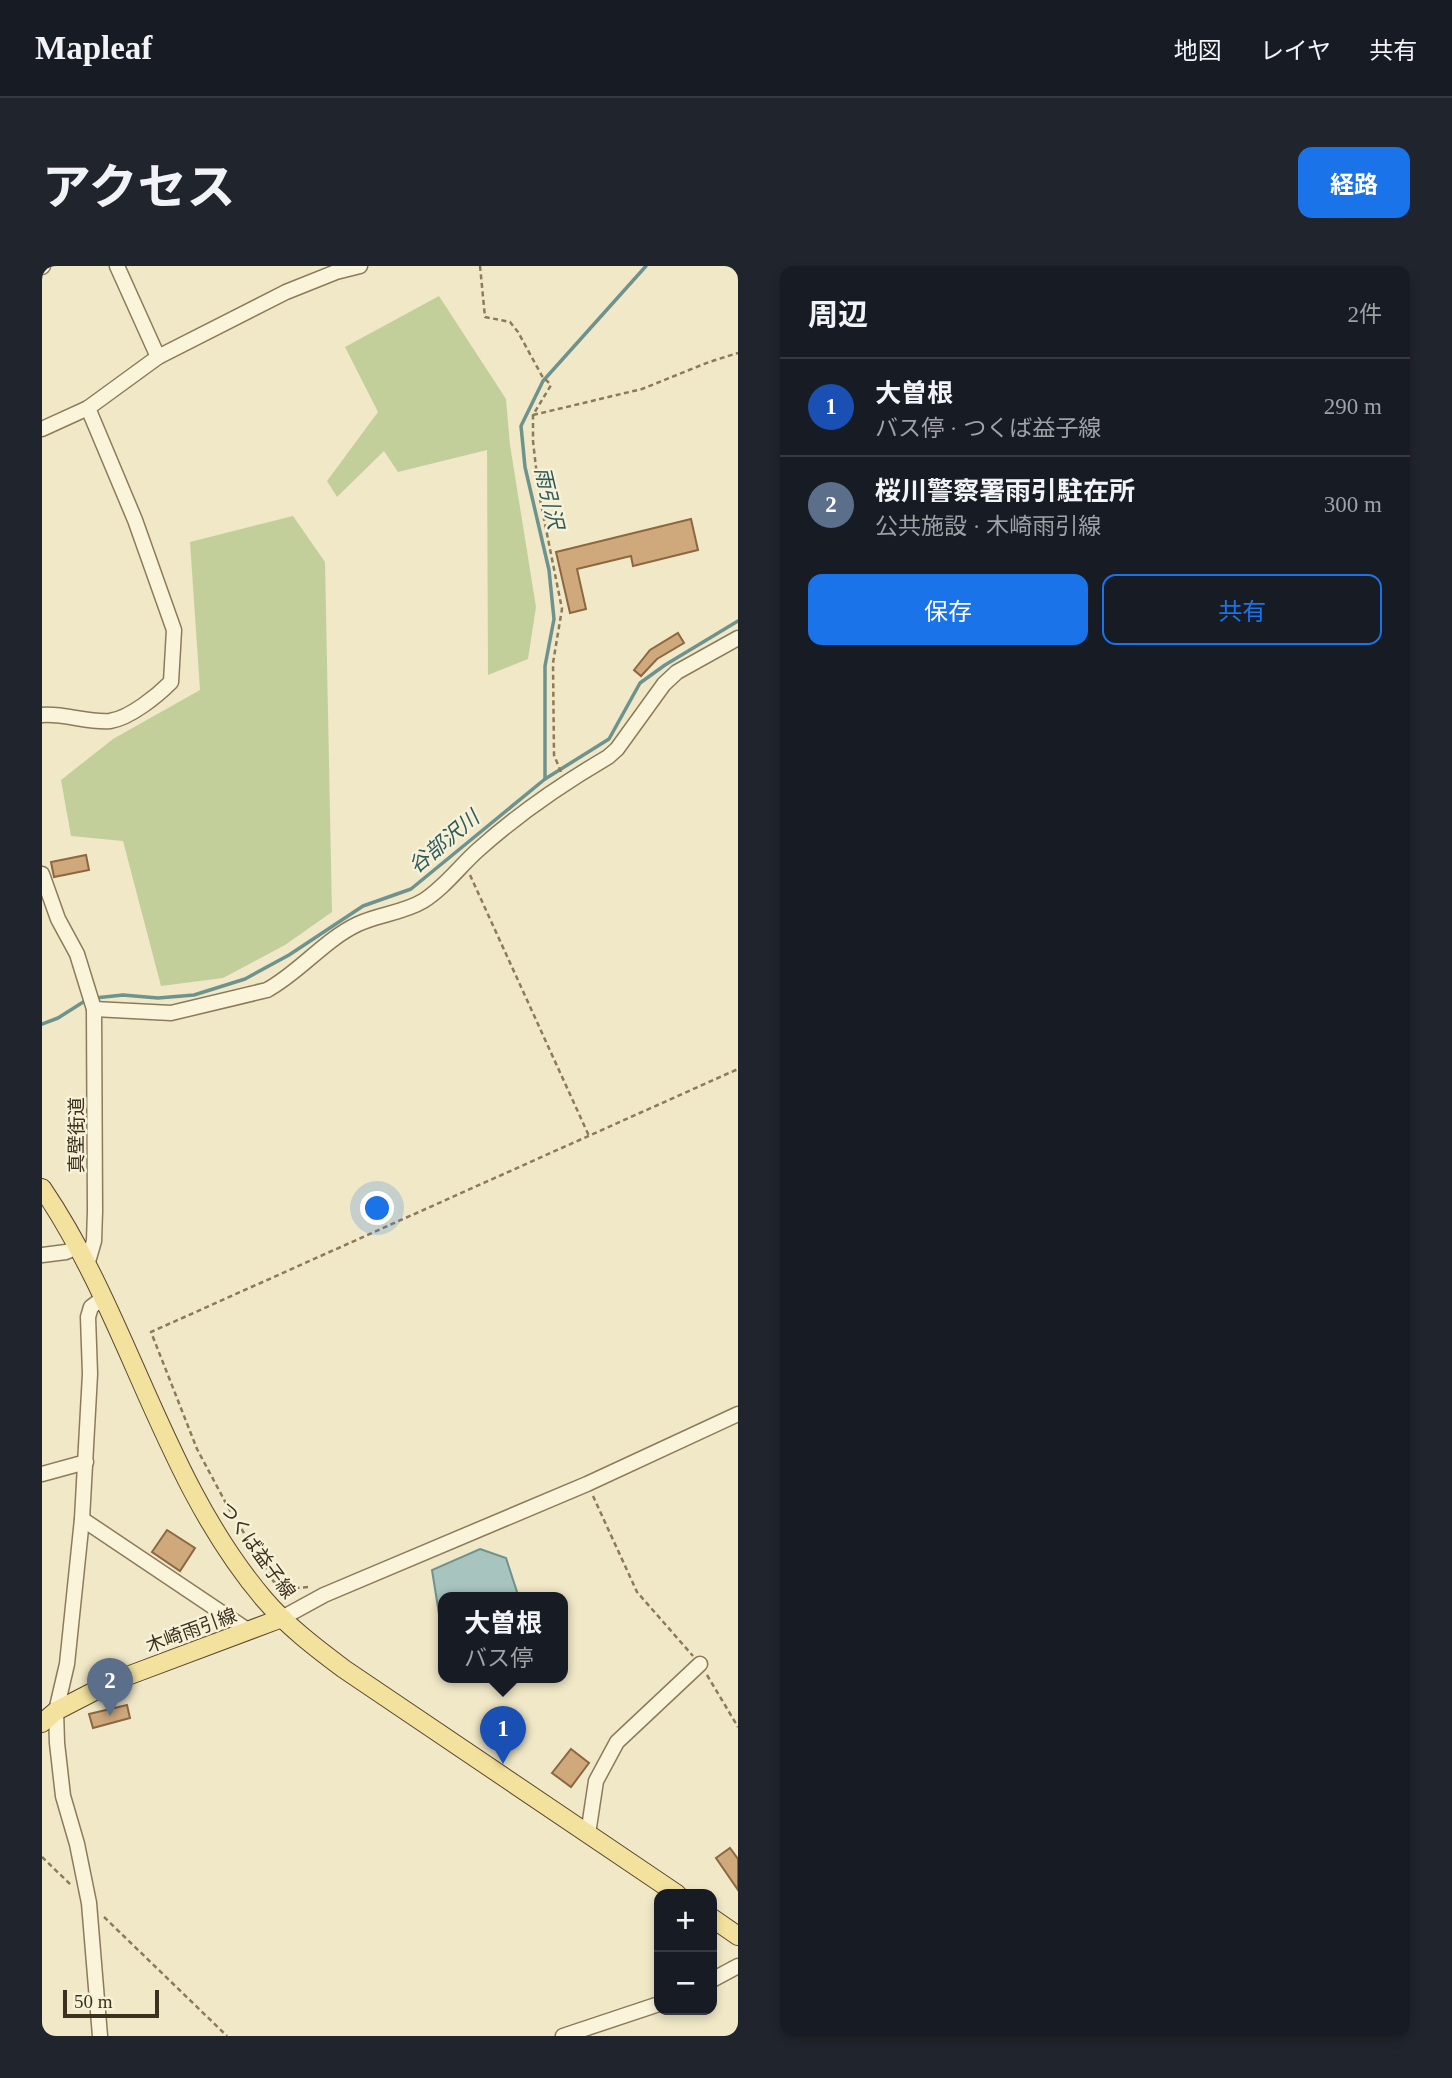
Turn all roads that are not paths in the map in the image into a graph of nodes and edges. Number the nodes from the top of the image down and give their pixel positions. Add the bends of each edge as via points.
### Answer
1 (117, 266) edge
2 (360, 266) edge
3 (158, 357) junction
4 (88, 408) junction
5 (42, 429) edge
6 (738, 638) edge
7 (42, 715) edge
8 (42, 874) edge
9 (92, 1002) junction
10 (42, 1188) edge
11 (77, 1247) junction
12 (42, 1255) edge
13 (87, 1265) junction
14 (103, 1298) junction
15 (738, 1414) edge
16 (86, 1462) junction
17 (42, 1474) edge
18 (82, 1519) junction
19 (282, 1618) junction
20 (249, 1631) junction
21 (700, 1664) road end
22 (49, 1717) edge
23 (588, 1835) junction
24 (669, 1889) edge
25 (717, 1921) edge
26 (738, 1936) edge
27 (738, 1966) edge
28 (717, 1977) edge
29 (654, 2006) edge
30 (100, 2036) edge
31 (563, 2036) edge

1 - 3 street
2 - 3 street via 286,292
3 - 4 street
4 - 5 street
4 - 7 street via 174,630 171,682 149,703 110,721
6 - 9 street via 677,672 617,749 520,816 424,901 357,925 267,990 172,1013
8 - 9 street, 真壁街道
9 - 13 street, 真壁街道 via 95,1211
10 - 11 main road, つくば益子線
11 - 12 street
11 - 13 main road, つくば益子線
13 - 14 main road, つくば益子線
14 - 16 street via 91,1307 88,1317
14 - 19 main road, つくば益子線 via 208,1519
15 - 19 street via 587,1484 324,1595
16 - 17 street
16 - 18 street
18 - 20 street
18 - 22 street via 67,1664
19 - 20 main road, 木崎雨引線
19 - 23 main road, つくば益子線 via 354,1676
20 - 22 main road, 木崎雨引線 via 114,1682
21 - 23 street via 617,1742 596,1781
22 - 30 street via 89,1902
23 - 24 main road, つくば益子線
25 - 26 main road
27 - 28 street
29 - 31 street

